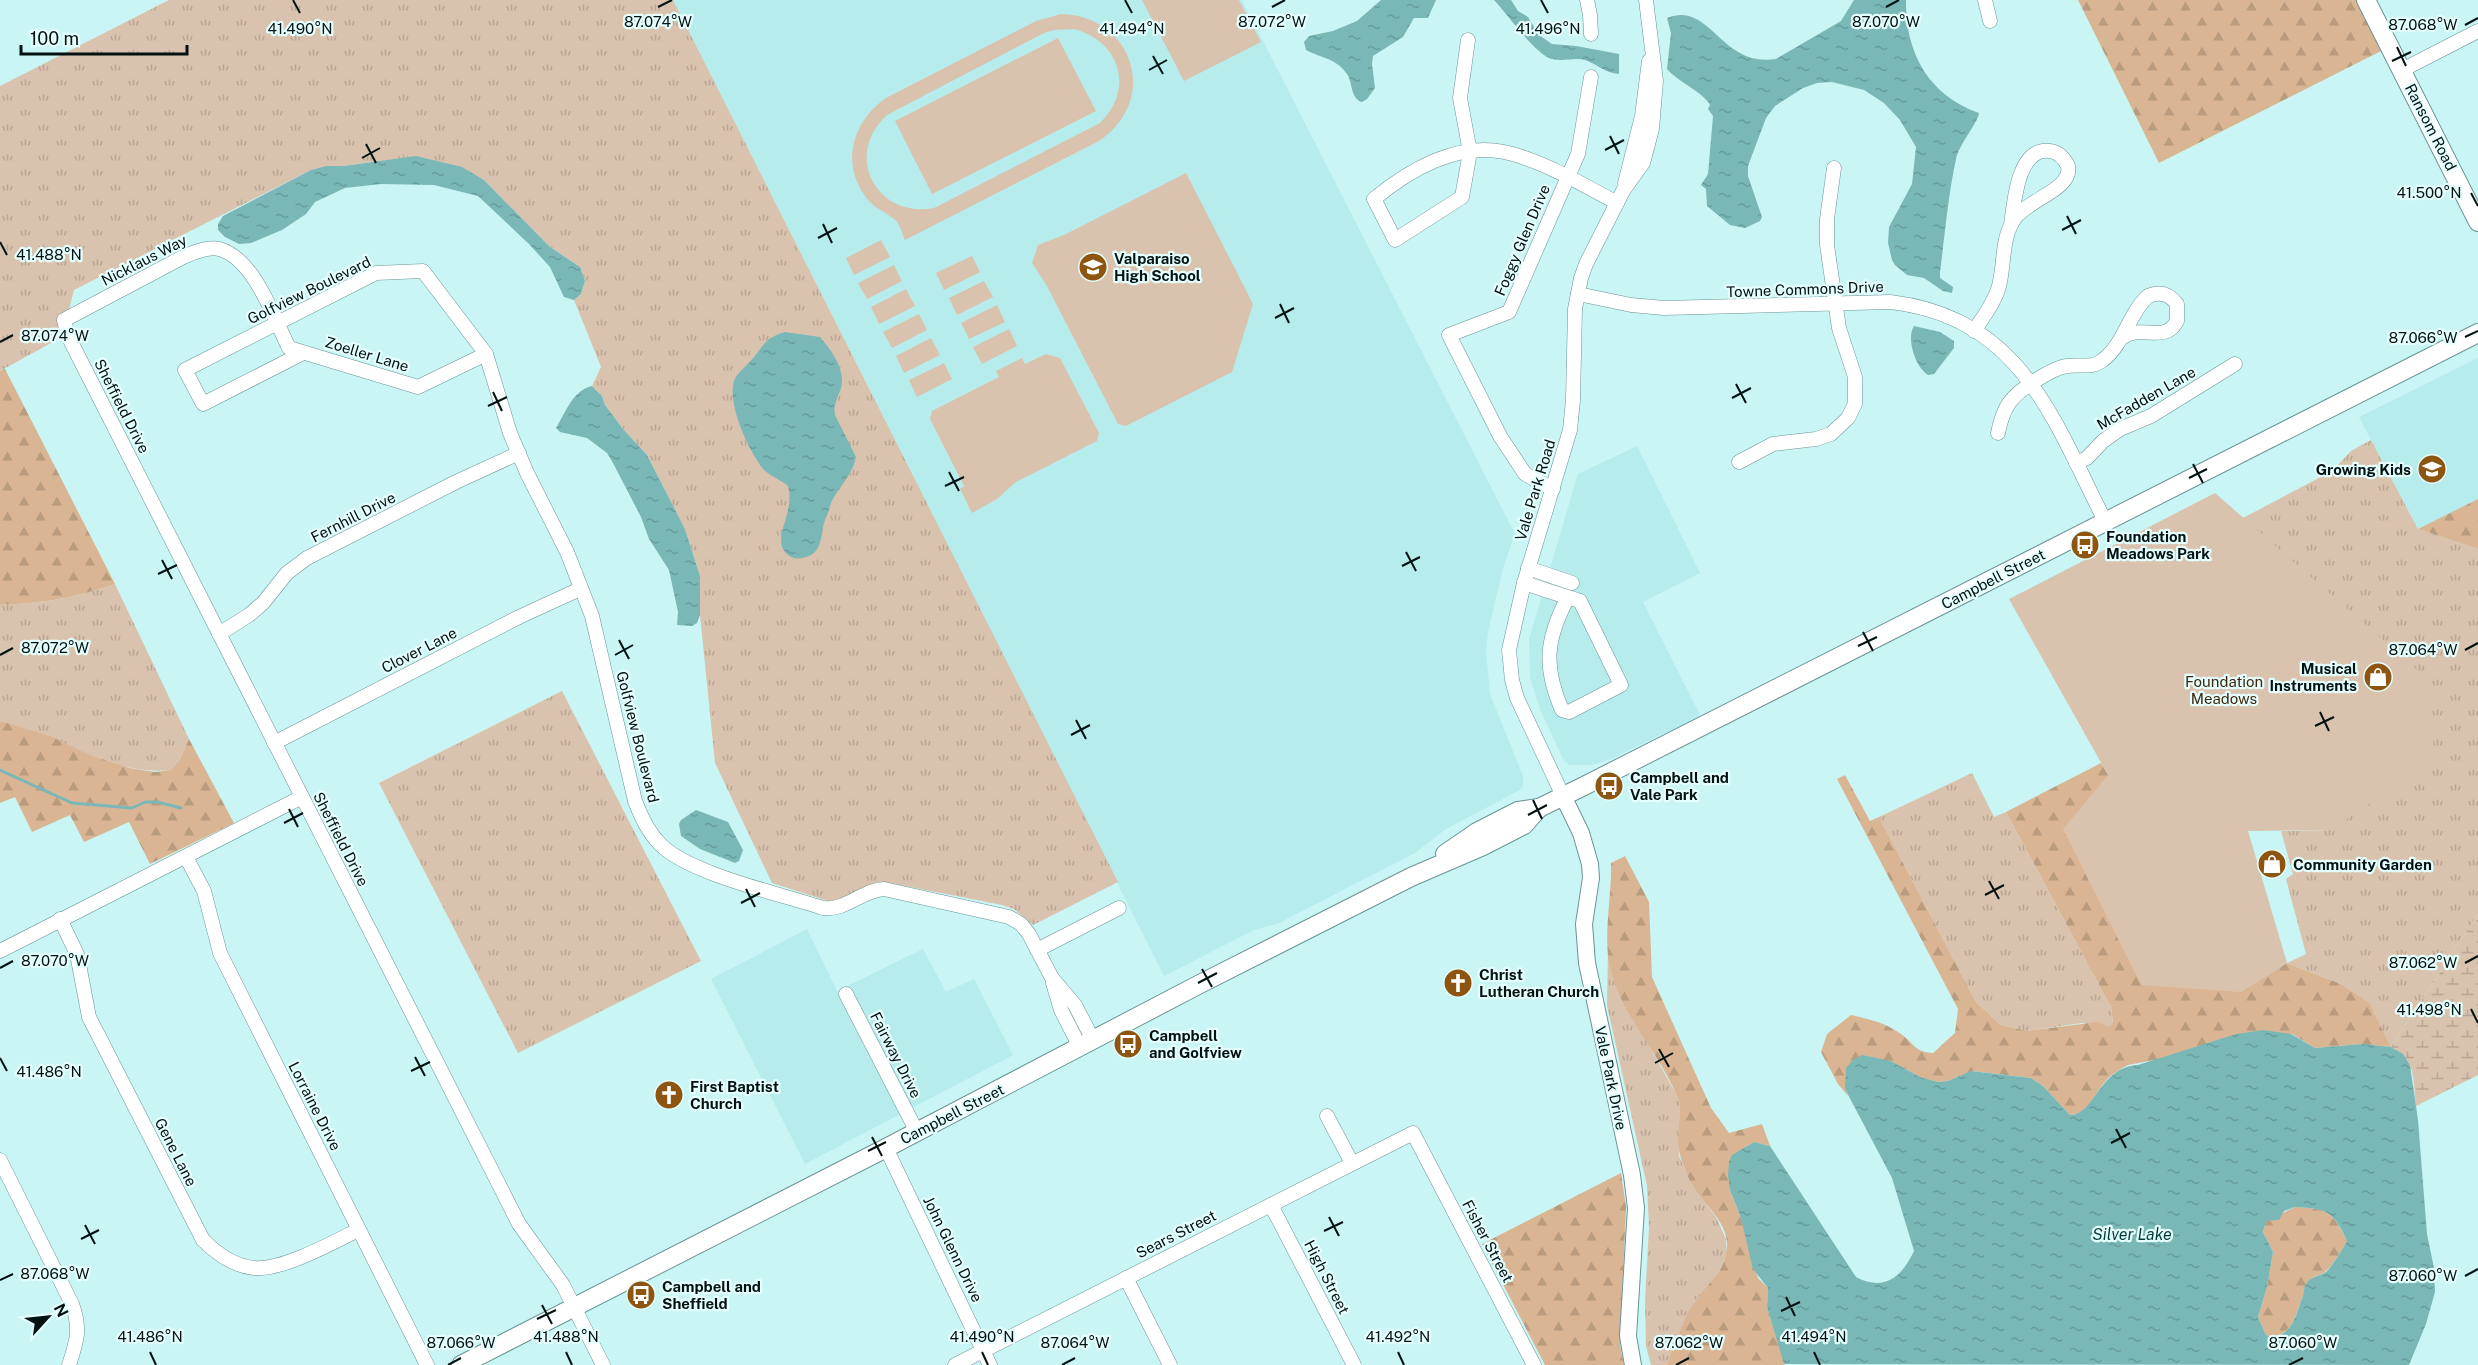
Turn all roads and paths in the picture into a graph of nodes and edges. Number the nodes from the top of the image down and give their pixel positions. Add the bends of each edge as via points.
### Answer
1 (1587, 0) edge
2 (1646, 0) edge
3 (1985, 0) edge
4 (2366, 0) edge
5 (1990, 21) dead end
6 (2478, 31) edge
7 (1591, 34) dead end
8 (1468, 40) dead end
9 (2402, 70) junction
10 (1591, 77) dead end
11 (1470, 152) junction
12 (1834, 168) dead end
13 (1566, 178) junction
14 (1620, 197) junction
15 (2478, 222) edge
16 (2011, 225) junction
17 (1578, 294) junction
18 (1835, 303) junction
19 (64, 320) joint
20 (276, 323) junction
21 (1974, 331) junction
22 (2478, 333) edge
23 (2123, 337) dead end
24 (303, 353) junction
25 (486, 354) junction
26 (2235, 364) dead end
27 (185, 369) joint
28 (2032, 384) junction
29 (1998, 433) dead end
30 (519, 453) junction
31 (1739, 462) dead end
32 (2076, 463) junction
33 (1553, 489) junction
34 (2105, 521) junction
35 (1528, 568) junction
36 (1524, 583) junction
37 (1572, 583) dead end
38 (580, 589) junction
39 (1568, 597) junction
40 (219, 634) junction
41 (274, 743) junction
42 (1563, 796) junction
43 (302, 797) junction
44 (186, 857) junction
45 (1119, 909) dead end
46 (60, 919) junction
47 (1037, 950) junction
48 (0, 951) edge
49 (846, 994) dead end
50 (1087, 1044) junction
51 (1327, 1116) dead end
52 (917, 1132) junction
53 (1413, 1133) joint
54 (886, 1148) junction
55 (0, 1160) edge
56 (1352, 1163) junction
57 (1271, 1205) junction
58 (358, 1230) junction
59 (1126, 1278) junction
60 (574, 1308) junction
61 (984, 1352) junction
62 (69, 1365) edge
63 (427, 1365) edge
64 (461, 1365) edge
65 (603, 1365) edge
66 (955, 1365) edge
67 (990, 1365) edge
68 (1170, 1365) edge
69 (1354, 1365) edge
70 (1534, 1365) edge
71 (1633, 1365) edge

1 - 7 street
2 - 14 street, Vale Park Road via 1651,50 1642,116
3 - 5 street
4 - 9 main road, Ransom Road
6 - 9 street
8 - 11 street via 1460,98
9 - 15 main road, Ransom Road
10 - 13 street, Foggy Glen Drive via 1578,154
11 - 11 street, Foggy Glen Drive via 1462,196 1395,240 1374,199 1439,157
11 - 13 street, Foggy Glen Drive via 1513,154
12 - 18 street via 1826,230
13 - 14 street, Foggy Glen Drive
13 - 33 street, Foggy Glen Drive via 1509,312 1449,335 1500,436 1525,474
14 - 17 street, Vale Park Road via 1586,264
16 - 16 street via 2031,202 2066,179 2068,166 2060,155 2044,151 2028,162 2018,181
16 - 21 street via 1999,286
17 - 18 street, Towne Commons Drive via 1664,308
17 - 33 street, Vale Park Road via 1573,415
18 - 21 street, Towne Commons Drive via 1907,304
18 - 31 street via 1856,386 1855,404 1848,418 1824,437 1773,444
19 - 20 street, Nicklaus Way via 183,257 218,248 237,258 252,273
19 - 40 street, Sheffield Drive
20 - 24 street, Zoeller Lane via 289,348
20 - 25 street, Golfview Boulevard via 376,273 423,271
20 - 27 street, Golfview Boulevard
21 - 28 street, Towne Commons Drive via 2007,356
22 - 34 main road, Campbell Street
23 - 28 street via 2100,362 2057,369
24 - 25 street, Zoeller Lane via 418,387
24 - 27 street, Zoeller Lane via 203,404
25 - 30 street, Golfview Boulevard
26 - 32 street, McFadden Lane via 2151,416 2120,429
28 - 29 street via 2010,401
28 - 32 street, Towne Commons Drive
30 - 38 street, Golfview Boulevard via 567,552
30 - 40 street, Fernhill Drive via 308,558 287,573 249,615
32 - 34 street, Towne Commons Drive
33 - 35 street, Vale Park Road
34 - 42 main road, Campbell Street
35 - 36 street, Vale Park Road
35 - 37 street
36 - 39 street
36 - 42 street, Vale Park Road via 1511,639 1512,680
38 - 41 street, Clover Lane
38 - 47 street, Golfview Boulevard via 594,626 635,801 645,825 669,852 702,869 823,908 835,908 884,889 1009,917 1021,924
39 - 39 street via 1580,601 1621,685 1569,712 1562,710 1554,692 1549,655 1555,623
40 - 41 street, Sheffield Drive
41 - 43 street, Sheffield Drive
42 - 50 main road, Campbell Street via 1539,808 1518,811 1477,832 1411,877
42 - 71 street, Vale Park Drive via 1581,833 1590,864 1584,924 1587,963 1632,1175 1636,1208 1628,1336
43 - 44 street
43 - 60 street, Sheffield Drive via 519,1224 551,1266
44 - 46 street
44 - 58 street, Lorraine Drive via 204,891 220,953
45 - 47 street
46 - 48 street
46 - 58 street, Gene Lane via 77,954 89,1017 202,1240 234,1263 256,1268 297,1258
47 - 50 street, Golfview Boulevard via 1052,978 1075,1005
49 - 52 street, Fairway Drive
50 - 52 main road, Campbell Street
51 - 56 street
52 - 54 main road, Campbell Street
53 - 56 street, Sears Street
53 - 70 street, Fisher Street
54 - 60 main road, Campbell Street
54 - 61 street, John Glenn Drive
55 - 62 street via 72,1304 78,1322
56 - 57 street, Sears Street
57 - 59 street, Sears Street
57 - 69 street, High Street
58 - 63 street, Lorraine Drive
59 - 61 street, Sears Street
59 - 68 street
60 - 64 main road, Campbell Street
60 - 65 street, Sheffield Drive
61 - 66 street, Sears Street
61 - 67 street, John Glenn Drive

